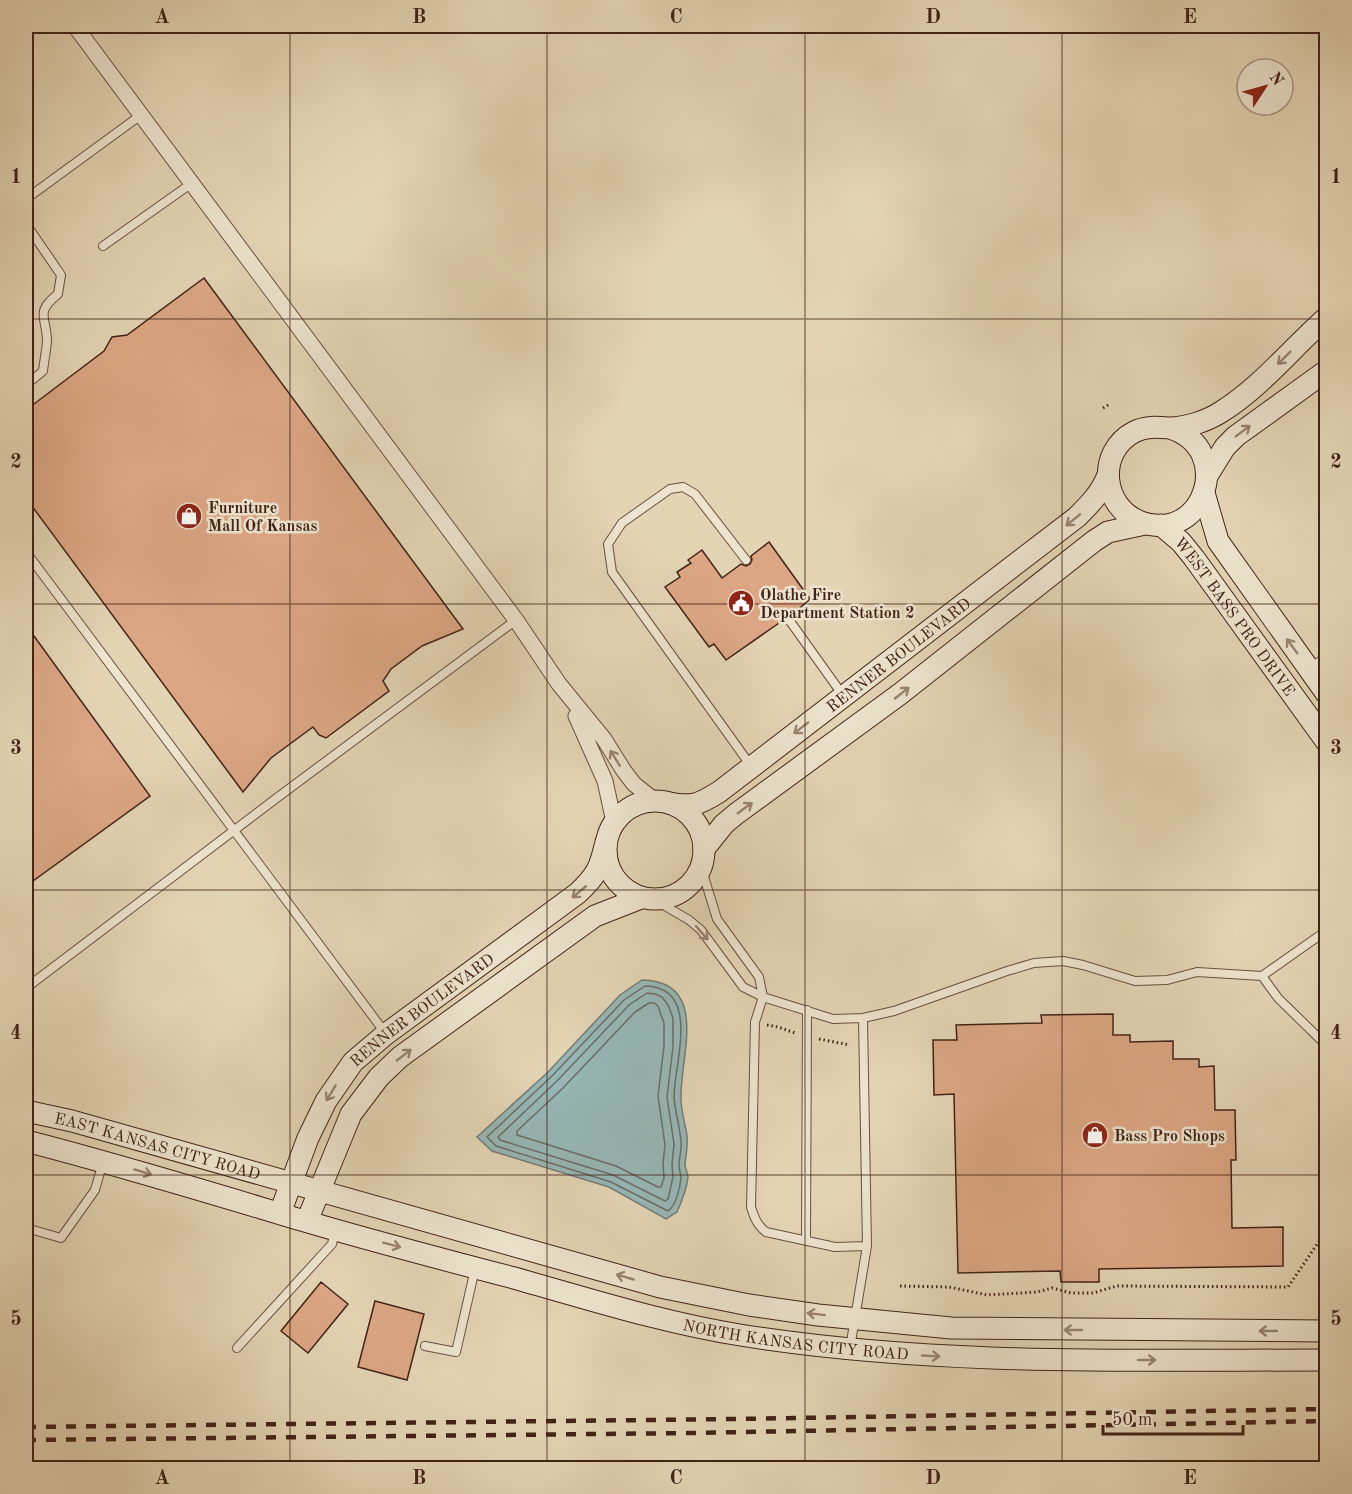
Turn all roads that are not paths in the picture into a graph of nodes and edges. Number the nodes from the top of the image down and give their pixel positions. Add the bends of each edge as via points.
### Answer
1 (75, 26) edge
2 (141, 115) junction
3 (192, 183) junction
4 (26, 199) edge
5 (26, 224) edge
6 (103, 246) dead end
7 (1326, 318) edge
8 (1326, 371) edge
9 (26, 385) edge
10 (1170, 428) junction
11 (1108, 475) junction
12 (1205, 485) junction
13 (1153, 525) junction
14 (26, 552) edge
15 (746, 560) dead end
16 (787, 617) dead end
17 (516, 620) junction
18 (1326, 657) edge
19 (1309, 669) junction
20 (560, 684) junction
21 (1326, 693) edge
22 (843, 696) junction
23 (1326, 741) edge
24 (752, 767) junction
25 (662, 802) junction
26 (614, 822) junction
27 (234, 831) junction
28 (606, 842) junction
29 (703, 858) junction
30 (648, 898) junction
31 (1326, 931) edge
32 (1262, 975) junction
33 (26, 988) edge
34 (763, 997) junction
35 (807, 1010) junction
36 (863, 1018) junction
37 (386, 1034) junction
38 (1326, 1045) edge
39 (26, 1111) edge
40 (26, 1141) edge
41 (104, 1161) junction
42 (291, 1184) junction
43 (319, 1191) junction
44 (280, 1213) junction
45 (307, 1221) junction
46 (26, 1228) edge
47 (336, 1229) junction
48 (806, 1241) junction
49 (867, 1246) junction
50 (475, 1268) junction
51 (856, 1319) junction
52 (1326, 1331) edge
53 (425, 1346) dead end
54 (237, 1348) dead end
55 (850, 1349) junction
56 (1326, 1360) edge

1 - 2 street
2 - 3 street
2 - 4 lane
3 - 6 lane
3 - 17 street
5 - 9 lane via 61,275 58,294 46,303 43,313 47,340 43,371
7 -> 10 main road via 1259,382 1219,413
12 -> 8 main road via 1225,447 1236,436
10 - 11 main road via 1143,428 1127,436 1115,449
10 - 12 main road via 1185,434 1197,446 1204,460
11 - 13 main road via 1110,491 1118,506 1130,517
11 -> 22 main road, RENNER BOULEVARD via 1093,502 1077,517
12 - 13 main road via 1197,506 1187,516
19 -> 12 main road, WEST BASS PRO DRIVE via 1218,542
13 - 23 main road, WEST BASS PRO DRIVE via 1181,542 1194,558
29 -> 13 main road, RENNER BOULEVARD via 724,824 736,814 900,694 1094,541 1108,532
14 - 27 lane
15 - 24 lane via 695,495 683,487 670,489 622,523 608,544 612,572
16 - 22 lane
17 - 20 street
17 - 27 lane
18 - 19 lane
19 - 21 main road, WEST BASS PRO DRIVE
25 -> 20 street via 634,784
20 - 26 street via 606,781
22 -> 24 main road, RENNER BOULEVARD
24 - 25 main road, RENNER BOULEVARD via 705,801 689,806
25 - 26 main road via 639,803
25 - 29 main road via 683,809 694,820 701,834
26 - 28 main road
27 - 33 lane
27 - 37 lane
28 - 30 main road via 606,857 614,876 628,891
28 -> 37 main road, RENNER BOULEVARD via 591,882
29 - 30 main road via 694,880 683,891 670,897
29 - 34 lane via 717,919 759,977
30 -> 34 lane via 702,930 743,987
43 -> 30 main road, RENNER BOULEVARD via 351,1114 400,1057 595,916
31 - 32 lane
32 - 36 lane via 1197,972 1167,980 1135,981 1063,961 1034,963
32 - 38 lane via 1278,998
34 - 35 lane
34 - 48 lane via 755,1023 751,1207 760,1228 766,1232
35 - 36 lane via 833,1019
35 - 48 lane
36 - 49 lane
37 -> 42 main road, RENNER BOULEVARD via 353,1062 338,1081 308,1138
39 - 42 main road, EAST KANSAS CITY ROAD
40 - 41 main road, EAST KANSAS CITY ROAD
41 -> 44 main road, EAST KANSAS CITY ROAD
41 - 46 lane via 95,1190 61,1238
42 - 43 main road, NORTH KANSAS CITY ROAD
42 - 44 main road, RENNER BOULEVARD
43 - 45 main road, RENNER BOULEVARD
51 -> 43 main road, NORTH KANSAS CITY ROAD via 749,1305 660,1287
44 - 45 main road, NORTH KANSAS CITY ROAD
45 - 47 main road, NORTH KANSAS CITY ROAD
47 -> 50 main road, NORTH KANSAS CITY ROAD
47 - 54 lane via 332,1244
48 - 49 lane via 835,1247
49 - 51 lane
50 - 53 lane via 456,1352
50 - 55 main road, NORTH KANSAS CITY ROAD via 737,1335
52 -> 51 main road, NORTH KANSAS CITY ROAD via 951,1328
51 - 55 lane
55 -> 56 main road, NORTH KANSAS CITY ROAD via 1045,1361

